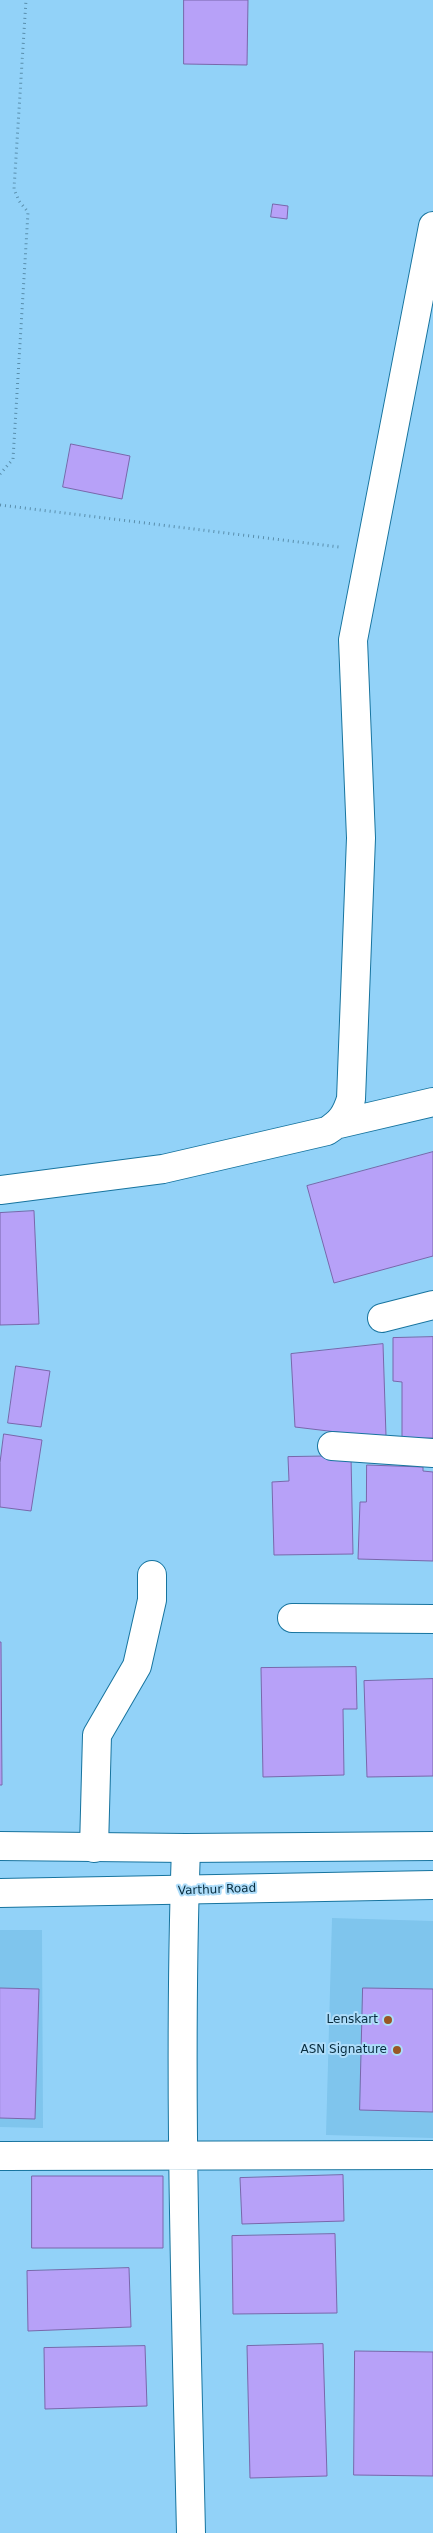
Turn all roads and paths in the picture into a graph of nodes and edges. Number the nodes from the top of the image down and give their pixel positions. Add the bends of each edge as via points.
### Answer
1 (26, 0) edge
2 (433, 226) edge
3 (0, 474) edge
4 (0, 505) edge
5 (369, 551) junction
6 (433, 1102) edge
7 (339, 1124) junction
8 (0, 1190) edge
9 (433, 1305) edge
10 (382, 1318) dead end
11 (332, 1446) dead end
12 (433, 1453) edge
13 (152, 1575) dead end
14 (292, 1618) dead end
15 (433, 1619) edge
16 (0, 1846) edge
17 (433, 1846) edge
18 (94, 1848) junction
19 (186, 1848) junction
20 (433, 1885) edge
21 (185, 1891) junction
22 (0, 1894) edge
23 (183, 2154) junction
24 (433, 2155) edge
25 (0, 2156) edge
26 (192, 2533) edge

1 - 3 path via 14,189 28,212 13,459
2 - 5 street
4 - 5 path
5 - 7 street via 353,640 361,838 351,1099
6 - 7 street
7 - 8 street via 327,1131 163,1169
9 - 10 street
11 - 12 street
13 - 18 street via 152,1600 137,1666 97,1735
14 - 15 street
16 - 18 street
17 - 19 street
18 - 19 street
19 - 21 street
20 - 21 street, Varthur Road
21 - 22 street, Varthur Road
21 - 23 street
23 - 24 street
23 - 25 street
23 - 26 street

